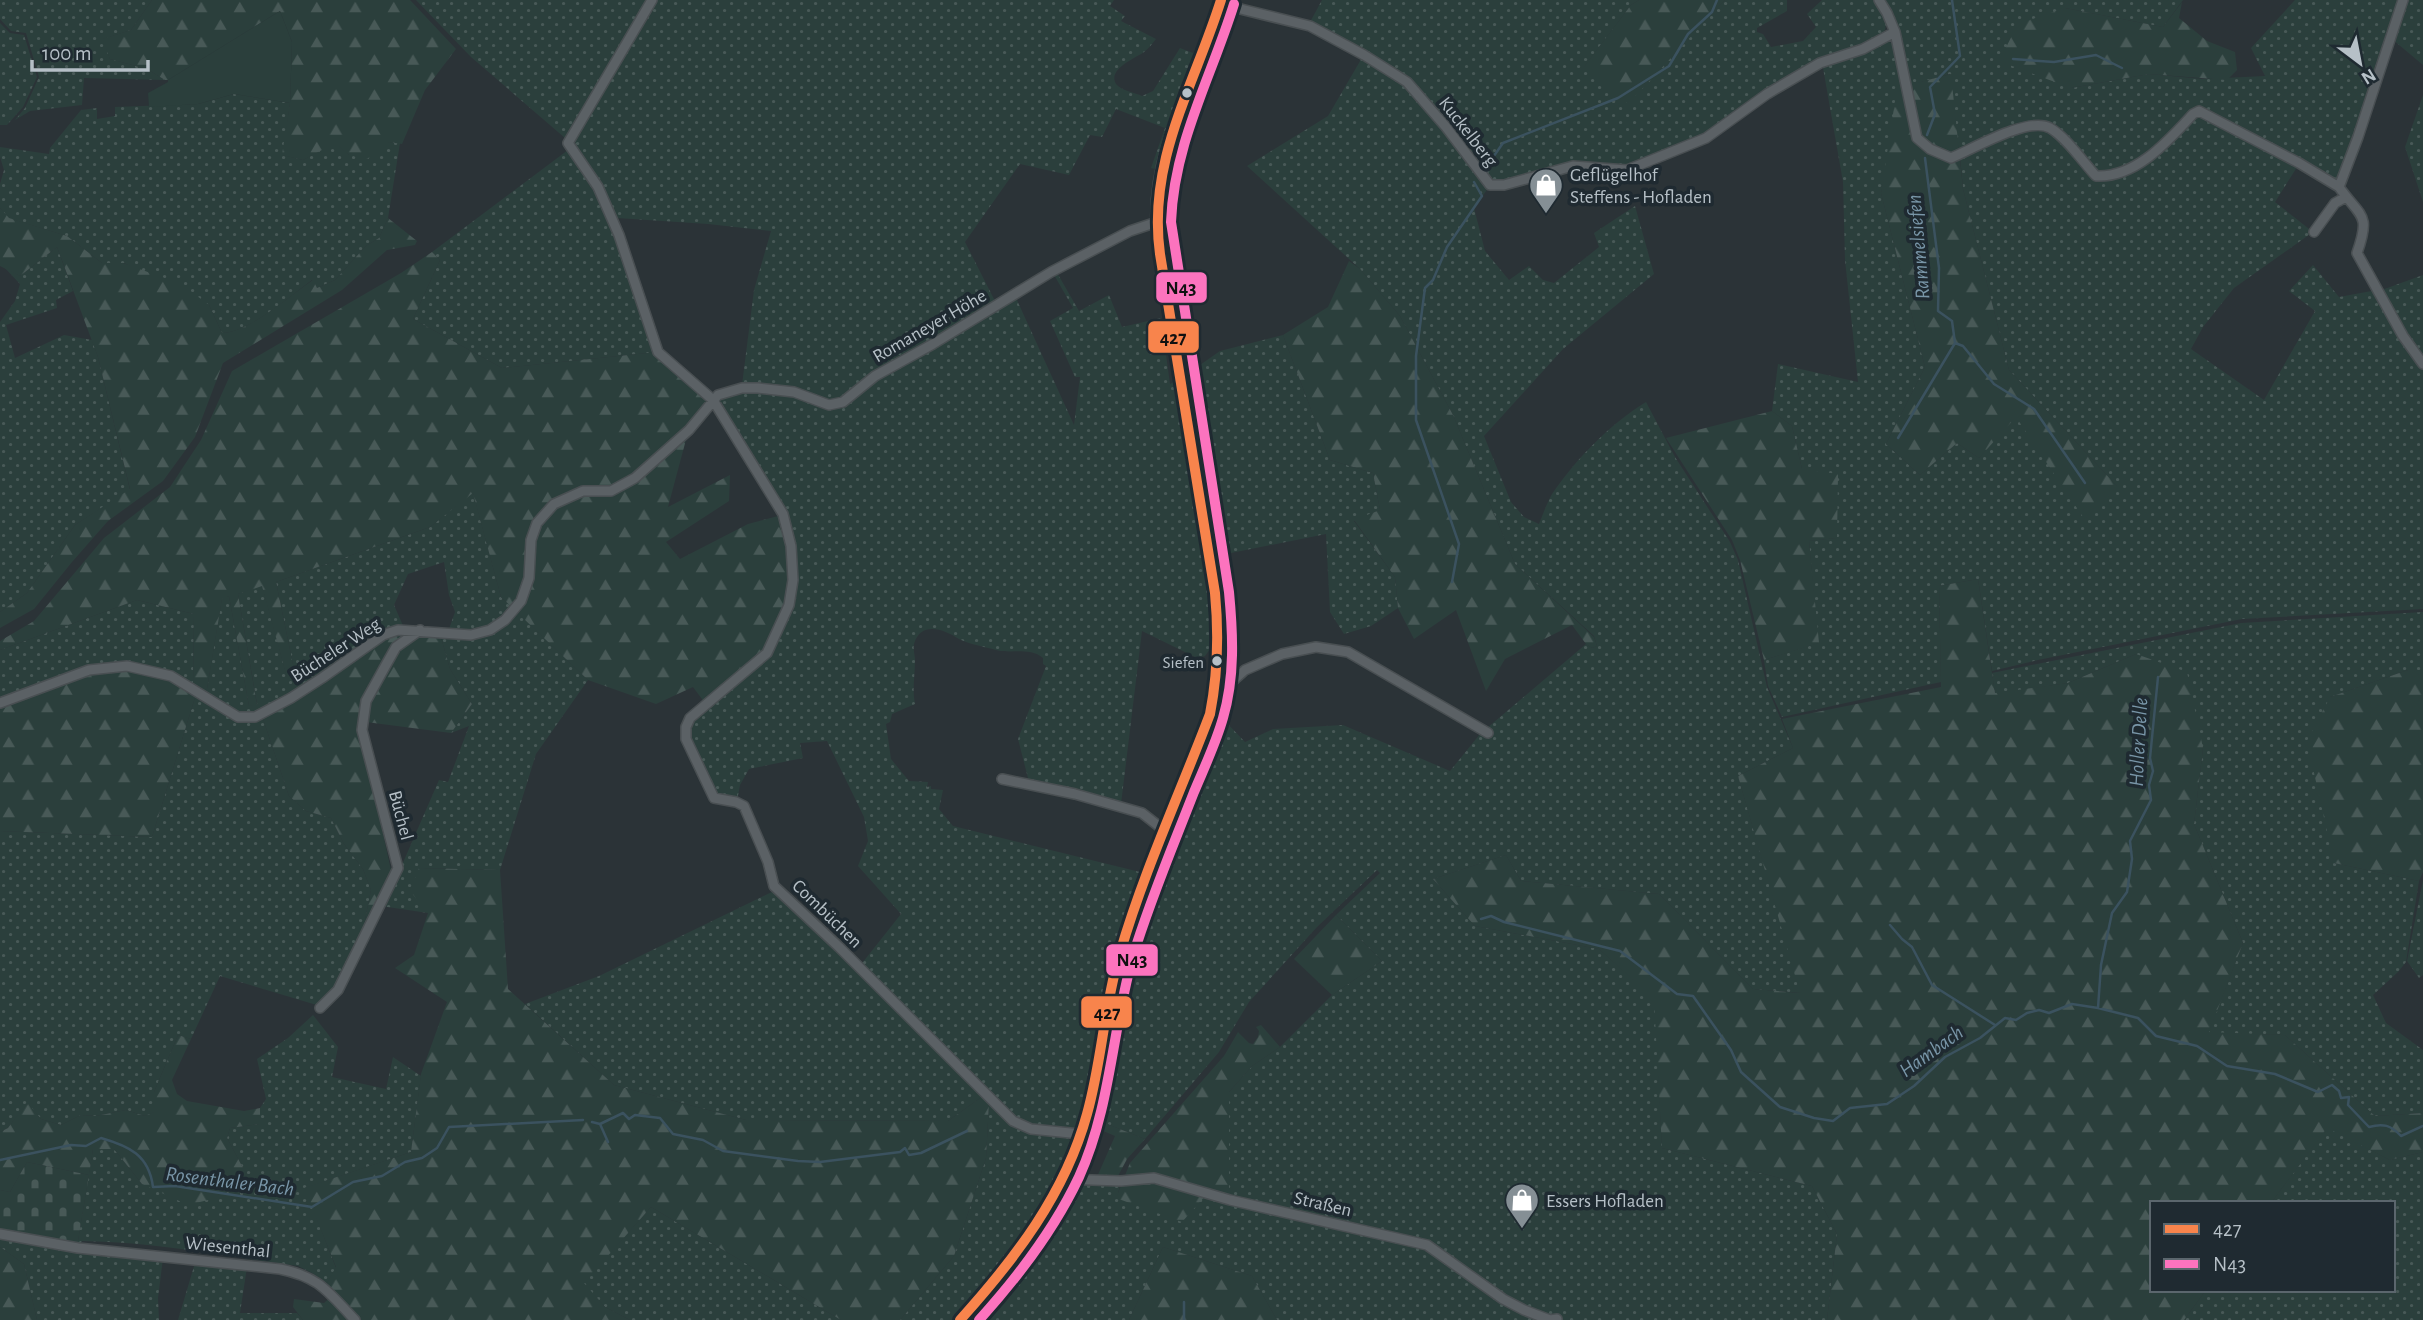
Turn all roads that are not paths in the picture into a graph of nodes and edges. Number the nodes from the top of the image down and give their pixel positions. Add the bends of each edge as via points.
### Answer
1 (652, 0) edge
2 (1879, 0) edge
3 (2403, 0) edge
4 (1220, 2) edge
5 (1895, 32) junction
6 (2339, 187) junction
7 (2346, 197) junction
8 (1157, 222) junction
9 (2314, 232) dead end
10 (2423, 364) edge
11 (713, 400) junction
12 (420, 630) junction
13 (1217, 686) junction
14 (0, 703) edge
15 (1488, 733) dead end
16 (1002, 779) dead end
17 (1165, 831) junction
18 (320, 1008) dead end
19 (1080, 1134) junction
20 (1063, 1179) junction
21 (0, 1234) edge
22 (1557, 1319) edge
23 (355, 1320) edge
24 (960, 1320) edge

1 - 11 street via 568,143 614,223 659,352
2 - 5 street
3 - 6 street
4 - 5 street, Kuckelberg via 1310,26 1407,82 1490,185 1573,166 1627,170 1706,138 1820,63
4 - 8 main road via 1171,132
5 - 6 street via 1917,138 1951,158 2005,133 2040,125 2060,137 2096,176 2110,177 2161,148 2199,111
6 - 7 street
7 - 9 street via 2335,203
7 - 10 street via 2363,219 2365,230 2357,253
8 - 11 street, Romaneyer Höhe via 1051,272 875,376 843,402 829,405 794,392 758,388 727,391
8 - 13 main road via 1219,608
11 - 12 street, Bücheler Weg via 689,430 635,478 611,491 583,491 554,504 537,523 531,540 529,578 522,601 505,620 471,635
11 - 19 street, Combüchen via 783,514 793,580 789,605 767,653 690,718 686,727 686,739 714,798 744,806 774,886 1013,1121 1031,1129
12 - 14 street, Bücheler Weg via 398,629 383,635 323,678 255,717 238,717 172,676 127,666 89,670
12 - 18 street, Büchel via 396,648 387,663 366,701 362,730 398,868 338,990
13 - 15 street via 1228,685 1245,670 1282,654 1316,647 1348,652
13 - 17 main road
16 - 17 street via 1142,813
17 - 19 main road via 1119,954
19 - 20 main road
20 - 22 street, Straßen via 1154,1178 1427,1245 1503,1299
20 - 24 main road via 1006,1269
21 - 23 street, Wiesenthal via 78,1248 301,1273 332,1294

